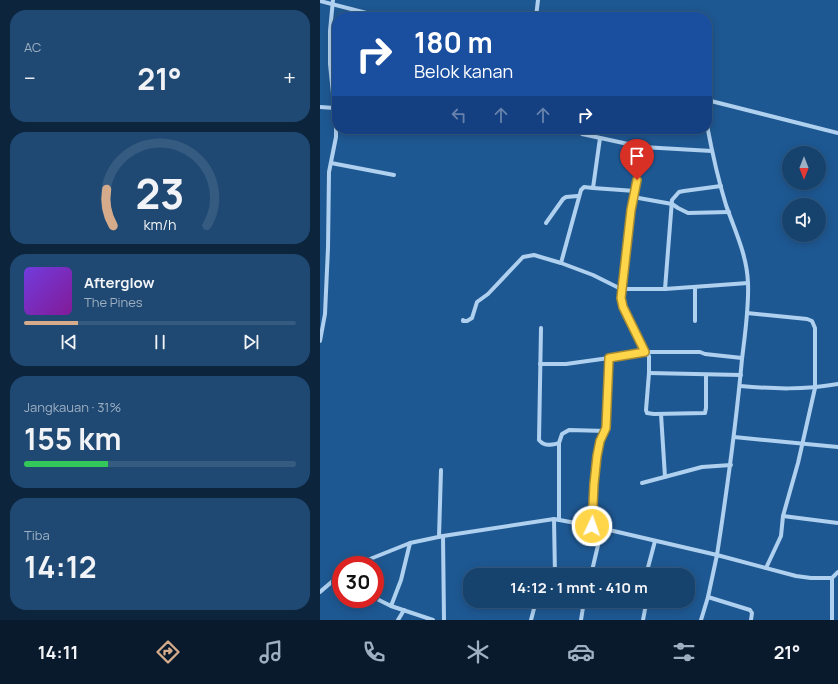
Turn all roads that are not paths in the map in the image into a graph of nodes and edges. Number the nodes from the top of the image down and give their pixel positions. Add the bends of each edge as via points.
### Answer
1 (538, 0) edge
2 (320, 1) edge
3 (333, 2) edge
4 (333, 12) edge
5 (366, 12) edge
6 (537, 12) edge
7 (332, 23) edge
8 (332, 86) edge
9 (712, 101) edge
10 (320, 107) edge
11 (332, 108) edge
12 (838, 133) edge
13 (336, 134) edge
14 (582, 134) dead end
15 (709, 134) edge
16 (600, 138) junction
17 (642, 146) junction
18 (712, 151) junction
19 (331, 163) junction
20 (394, 175) dead end
21 (721, 186) junction
22 (593, 188) junction
23 (635, 191) junction
24 (578, 196) junction
25 (634, 197) junction
26 (672, 204) junction
27 (729, 212) junction
28 (546, 223) dead end
29 (561, 262) junction
30 (320, 277) edge
31 (326, 279) junction
32 (748, 283) junction
33 (695, 287) junction
34 (621, 289) junction
35 (666, 289) junction
36 (747, 313) junction
37 (463, 320) dead end
38 (695, 321) dead end
39 (541, 328) dead end
40 (321, 334) edge
41 (320, 341) edge
42 (645, 352) junction
43 (609, 358) junction
44 (742, 358) junction
45 (540, 364) junction
46 (649, 373) junction
47 (706, 375) junction
48 (741, 375) junction
49 (838, 384) edge
50 (740, 386) junction
51 (815, 388) junction
52 (661, 414) junction
53 (606, 431) junction
54 (734, 437) junction
55 (559, 443) junction
56 (802, 444) junction
57 (838, 447) edge
58 (731, 465) junction
59 (441, 470) dead end
60 (665, 477) junction
61 (642, 484) dead end
62 (783, 516) junction
63 (556, 519) junction
64 (838, 523) edge
65 (592, 526) junction
66 (602, 528) junction
67 (441, 537) junction
68 (655, 541) junction
69 (410, 543) junction
70 (717, 555) junction
71 (378, 556) edge
72 (555, 568) edge
73 (593, 568) edge
74 (648, 568) edge
75 (766, 568) junction
76 (838, 572) edge
77 (832, 578) junction
78 (332, 582) edge
79 (320, 592) edge
80 (708, 597) junction
81 (384, 602) edge
82 (391, 606) junction
83 (534, 608) edge
84 (583, 608) edge
85 (645, 608) edge
86 (404, 610) junction
87 (398, 620) edge
88 (433, 620) edge
89 (444, 620) edge
90 (531, 620) edge
91 (581, 620) edge
92 (642, 620) edge
93 (701, 620) edge
94 (751, 620) edge
95 (832, 620) edge

1 - 6 street
2 - 3 street
3 - 4 street
3 - 5 street
7 - 8 street
9 - 12 street
10 - 11 street
13 - 19 street
14 - 16 street
15 - 18 street
16 - 17 street
16 - 22 street
17 - 18 street
17 - 23 street
18 - 21 street
19 - 20 street
19 - 31 street via 328,185
21 - 26 street via 679,192 672,200
21 - 27 street
22 - 23 street
22 - 24 street via 584,187
23 - 25 street
24 - 28 street via 563,199
24 - 29 street
25 - 26 street
25 - 34 street
26 - 27 street via 688,213
26 - 35 street
27 - 32 street via 744,256
29 - 34 street
29 - 37 street via 534,255 523,257 477,302 472,318
30 - 31 street
31 - 40 street via 325,314
32 - 33 street
32 - 36 street
33 - 35 street
33 - 38 street
34 - 35 street
34 - 42 street via 623,307
36 - 44 street
36 - 51 street via 812,321 815,328
39 - 45 street
40 - 41 street
42 - 43 street
42 - 44 street via 700,352
42 - 46 street via 649,356
43 - 45 street via 566,364
43 - 53 street
44 - 48 street
45 - 55 street via 540,440 546,445
46 - 47 street
46 - 52 street via 646,412
47 - 48 street
47 - 52 street via 704,413
48 - 50 street
49 - 51 street
50 - 51 street
50 - 54 street
51 - 56 street
52 - 60 street
53 - 55 street via 569,430 562,434
53 - 65 street via 600,441 596,462
54 - 56 street
54 - 58 street
55 - 63 street
56 - 57 street
56 - 62 street
58 - 60 street via 702,467
58 - 70 street
59 - 67 street
60 - 61 street
62 - 64 street
62 - 75 street via 781,536
63 - 65 street
63 - 67 street
63 - 72 street
65 - 66 street
66 - 68 street
66 - 73 street
67 - 69 street
67 - 89 street
68 - 70 street
68 - 74 street
69 - 71 street
69 - 82 street via 401,580
70 - 75 street
70 - 80 street
75 - 77 street via 796,576
76 - 77 street
77 - 95 street
78 - 79 street
80 - 93 street
80 - 94 street via 750,610
81 - 82 street
82 - 86 street
83 - 90 street
84 - 91 street
85 - 92 street
86 - 87 street
86 - 88 street

